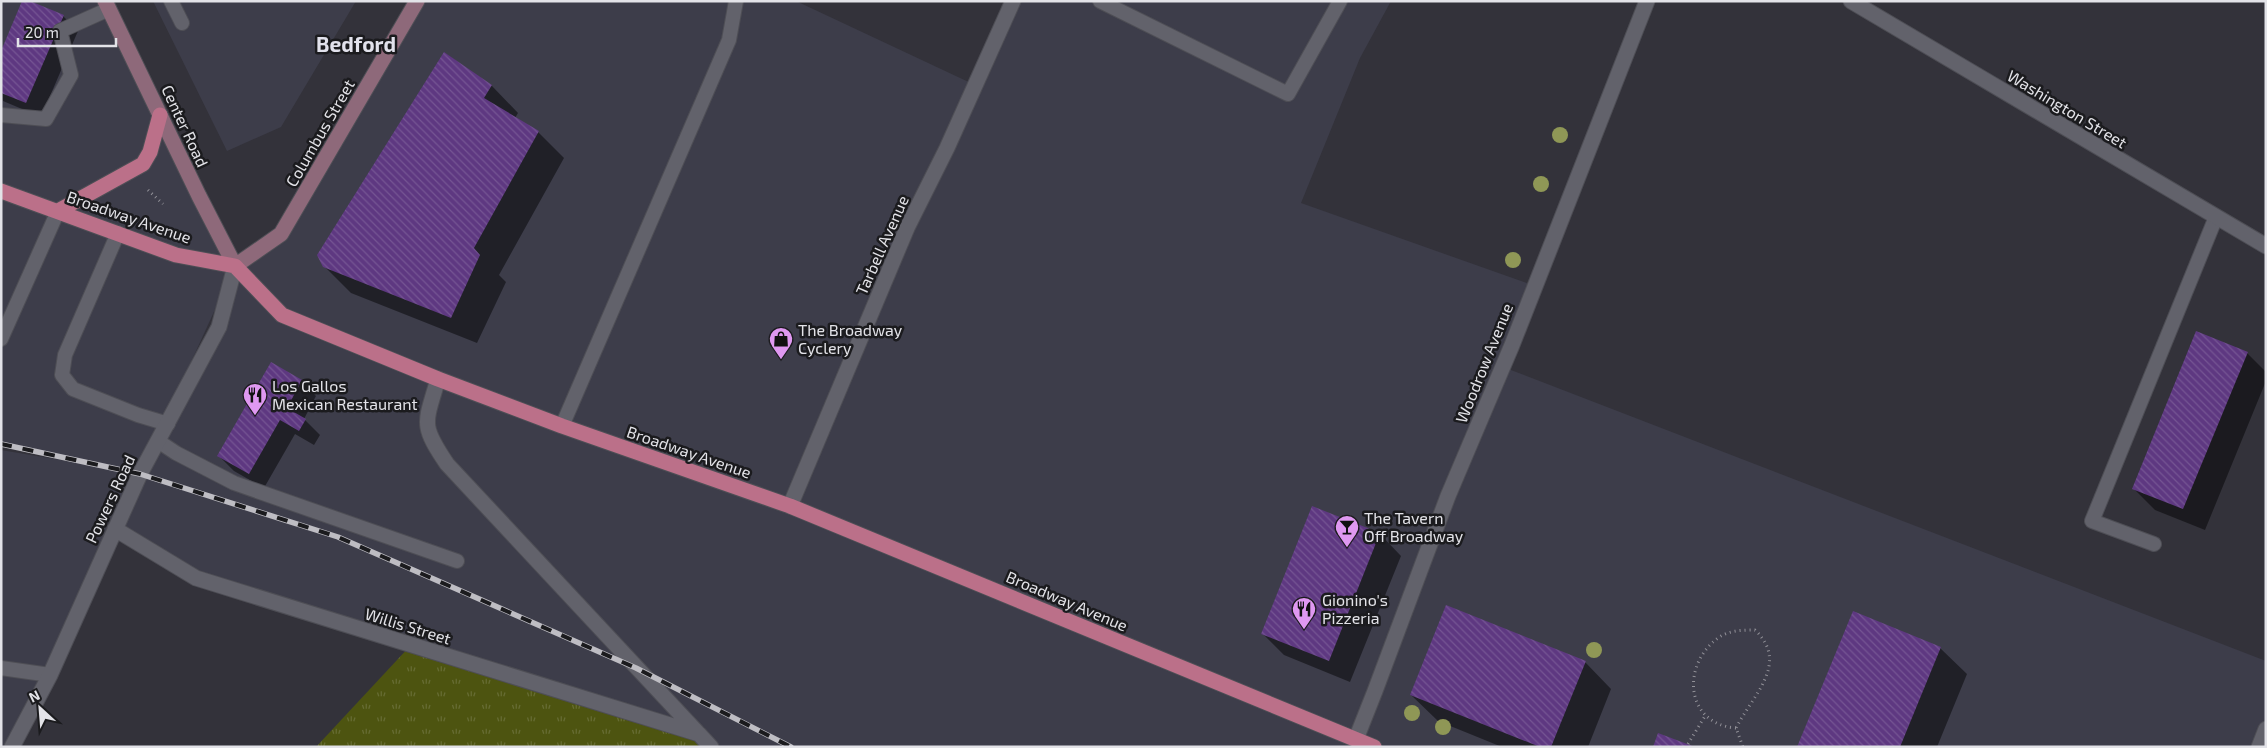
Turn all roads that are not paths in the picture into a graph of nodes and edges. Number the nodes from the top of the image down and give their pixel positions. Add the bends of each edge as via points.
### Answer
1 (171, 1) edge
2 (417, 1) edge
3 (736, 1) edge
4 (1014, 1) edge
5 (1100, 1) edge
6 (1340, 1) edge
7 (1647, 1) edge
8 (1851, 1) edge
9 (107, 5) edge
10 (182, 23) dead end
11 (1, 115) edge
12 (160, 115) junction
13 (1, 191) edge
14 (58, 211) junction
15 (2216, 217) junction
16 (118, 233) junction
17 (2266, 246) edge
18 (235, 266) junction
19 (1, 339) edge
20 (438, 379) junction
21 (168, 424) junction
22 (562, 426) junction
23 (158, 441) junction
24 (790, 506) junction
25 (116, 529) junction
26 (2154, 544) dead end
27 (457, 561) dead end
28 (1, 668) edge
29 (50, 675) junction
30 (2266, 729) edge
31 (699, 734) junction
32 (1356, 739) junction
33 (12, 747) edge
34 (711, 747) edge
35 (1374, 747) edge
36 (2259, 747) edge

1 - 10 lane
2 - 18 street, Columbus Street via 282,234
3 - 22 lane via 729,40
4 - 24 street, Tarbell Avenue via 907,228
5 - 6 lane via 1288,94
7 - 32 street, Woodrow Avenue via 1515,337 1448,496
8 - 15 street, Washington Street
9 - 11 lane via 60,32 71,75 46,119
9 - 12 street, Center Road
12 - 14 main road via 150,152 143,164
12 - 18 street, Center Road
13 - 14 main road, Broadway Avenue
14 - 16 main road, Broadway Avenue
14 - 19 lane
15 - 17 street, Washington Street
15 - 26 lane via 2092,521
16 - 18 main road, Broadway Avenue via 176,255
16 - 21 lane via 65,355 62,375 73,390
18 - 20 main road, Broadway Avenue via 282,315
18 - 21 street, Powers Road via 219,327
20 - 22 main road, Broadway Avenue
20 - 31 street via 426,425 430,439 446,464
21 - 23 street, Powers Road
22 - 24 main road, Broadway Avenue
23 - 25 street, Powers Road
23 - 27 lane via 234,483
24 - 32 main road, Broadway Avenue
25 - 29 street, Powers Road
25 - 31 street, Willis Street via 196,578
28 - 29 lane
29 - 33 street, Powers Road
30 - 36 street
31 - 34 street
32 - 35 main road, Broadway Avenue

